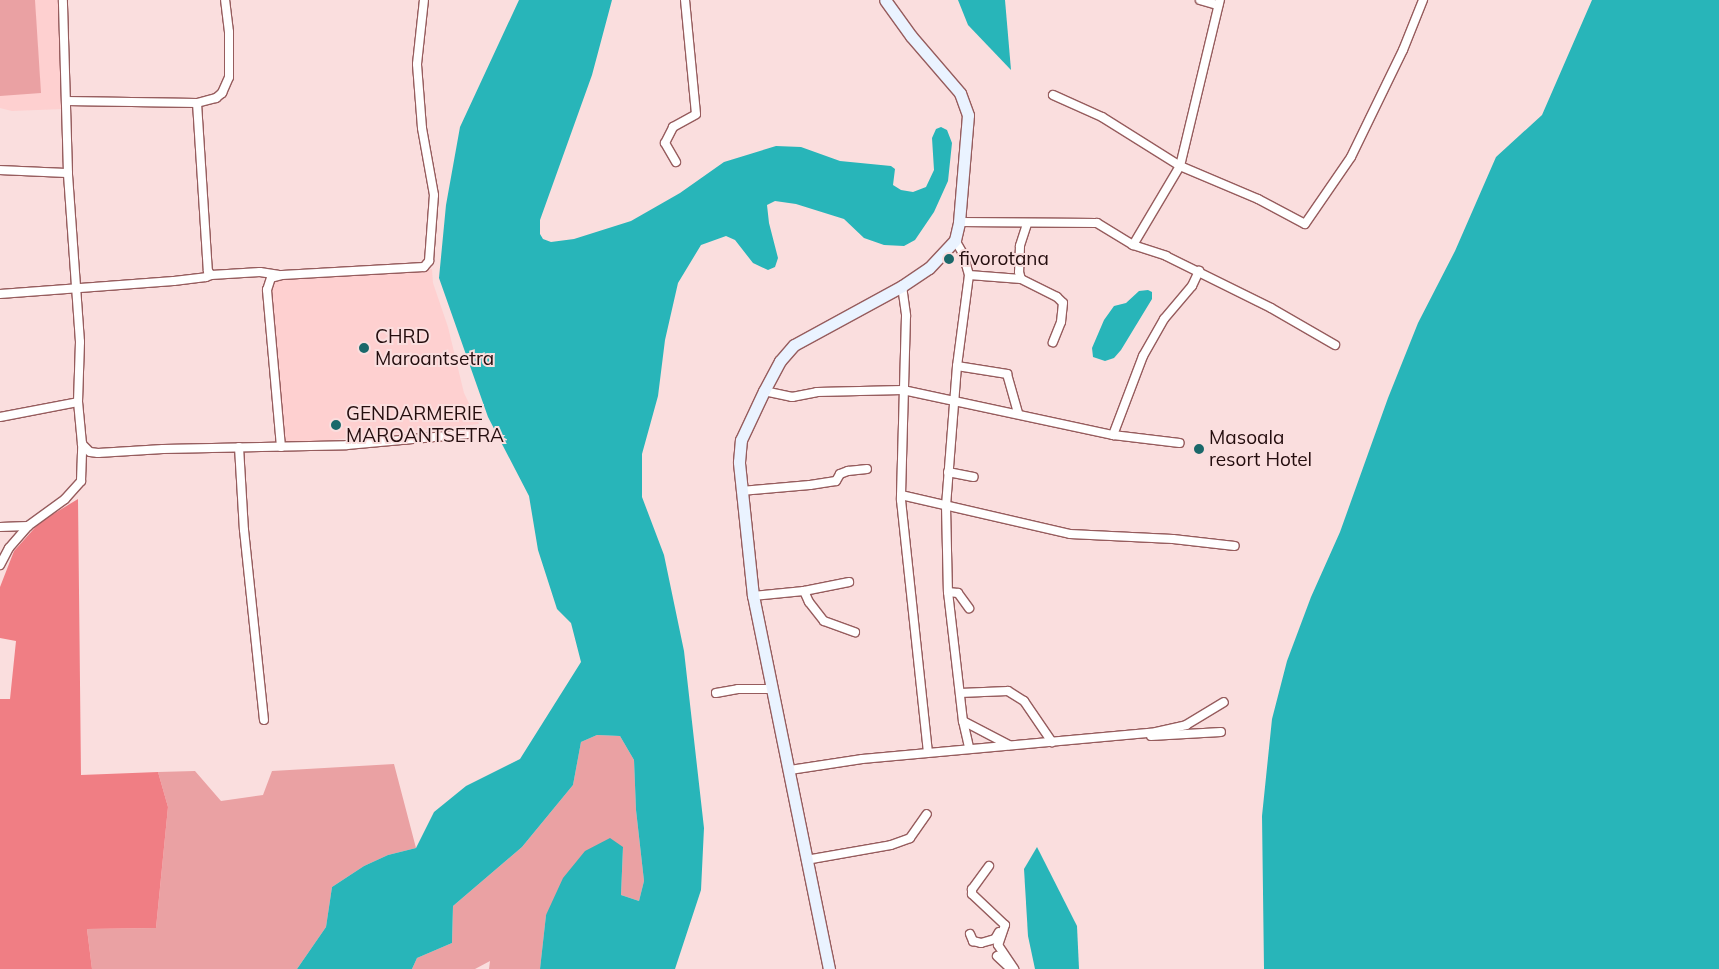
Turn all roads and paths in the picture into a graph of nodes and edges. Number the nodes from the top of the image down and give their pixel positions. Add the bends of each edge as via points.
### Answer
1 (64, 0) edge
2 (225, 0) edge
3 (424, 0) edge
4 (685, 0) edge
5 (884, 0) edge
6 (1200, 0) edge
7 (1423, 0) edge
8 (1219, 2) edge
9 (1052, 95) dead end
10 (66, 101) junction
11 (197, 103) junction
12 (676, 162) dead end
13 (1180, 166) junction
14 (0, 170) edge
15 (68, 173) junction
16 (959, 222) junction
17 (1027, 224) junction
18 (955, 240) junction
19 (1133, 245) junction
20 (1199, 272) junction
21 (211, 274) junction
22 (282, 275) junction
23 (969, 276) junction
24 (1021, 279) junction
25 (902, 286) junction
26 (75, 288) junction
27 (0, 294) edge
28 (1053, 342) dead end
29 (1335, 344) dead end
30 (957, 366) junction
31 (903, 390) junction
32 (764, 391) junction
33 (954, 401) junction
34 (78, 402) junction
35 (1018, 413) junction
36 (0, 417) edge
37 (467, 434) dead end
38 (1113, 434) junction
39 (1180, 443) dead end
40 (82, 444) junction
41 (239, 447) junction
42 (281, 447) junction
43 (867, 469) dead end
44 (948, 472) junction
45 (974, 477) dead end
46 (741, 491) junction
47 (901, 495) junction
48 (946, 506) junction
49 (28, 526) junction
50 (0, 527) edge
51 (1235, 546) dead end
52 (0, 566) edge
53 (849, 582) dead end
54 (804, 591) junction
55 (948, 592) junction
56 (753, 596) junction
57 (969, 608) dead end
58 (855, 632) dead end
59 (771, 689) junction
60 (716, 693) dead end
61 (960, 693) junction
62 (1224, 702) dead end
63 (264, 720) dead end
64 (963, 721) junction
65 (1221, 732) dead end
66 (1121, 734) junction
67 (1052, 742) junction
68 (1009, 745) junction
69 (969, 748) junction
70 (928, 752) junction
71 (790, 770) junction
72 (928, 814) dead end
73 (806, 860) junction
74 (989, 866) dead end
75 (1005, 925) junction
76 (970, 934) dead end
77 (997, 956) dead end
78 (827, 967) edge
79 (1013, 969) edge

1 - 10 street
2 - 11 street via 229,77 216,98
3 - 22 street via 417,64 422,128 434,195 428,264 424,267
4 - 12 street via 696,114 673,128 665,143
5 - 16 main road via 960,93 968,115
6 - 8 street
7 - 13 street via 1403,50 1351,157 1304,224 1258,199
8 - 13 street
9 - 13 street via 1102,117
10 - 11 street
10 - 15 street
11 - 21 street via 207,264
13 - 19 street
14 - 15 street
15 - 26 street
16 - 17 street
16 - 18 main road
17 - 19 street via 1097,223
17 - 24 street via 1020,246
18 - 23 street
18 - 25 main road via 929,268
19 - 20 street
20 - 29 street
20 - 38 street via 1192,286 1164,319 1143,356
21 - 22 street via 260,272
21 - 26 street via 174,281
22 - 42 street via 271,278 267,290
23 - 24 street
23 - 30 street
24 - 28 street via 1063,303 1061,322
25 - 31 street via 906,316
25 - 32 main road via 794,345 780,361
26 - 27 street
26 - 34 street via 80,342
30 - 33 street
30 - 35 street via 1008,374
31 - 32 street via 817,392 792,397
31 - 33 street
31 - 47 street
32 - 46 main road via 741,440
33 - 35 street
33 - 44 street
34 - 36 street
34 - 40 street
35 - 38 street
37 - 42 street via 348,445
38 - 39 street
40 - 41 street via 90,452 98,453
40 - 49 street via 81,481 65,498
41 - 42 street
41 - 63 street via 244,530
43 - 46 street via 840,474 836,481
44 - 45 street
44 - 48 street
46 - 56 main road
47 - 48 street
47 - 70 street
48 - 51 street via 1070,534
48 - 55 street
49 - 50 street
49 - 52 street via 9,548
53 - 54 street
54 - 56 street
54 - 58 street via 824,621
55 - 57 street via 958,593
55 - 61 street
56 - 59 main road
59 - 60 street
59 - 71 main road
61 - 64 street
61 - 67 street via 1008,691 1024,701
62 - 66 street via 1186,725 1156,732
64 - 68 street
64 - 69 street
65 - 66 street via 1156,737
66 - 67 street
67 - 68 street
68 - 69 street
69 - 70 street
70 - 71 street via 862,758
71 - 73 main road
72 - 73 street via 910,838 890,846
73 - 78 main road
74 - 75 street via 972,889 972,894
75 - 76 street via 995,939 981,943 973,941
75 - 79 street via 998,945
77 - 79 street

